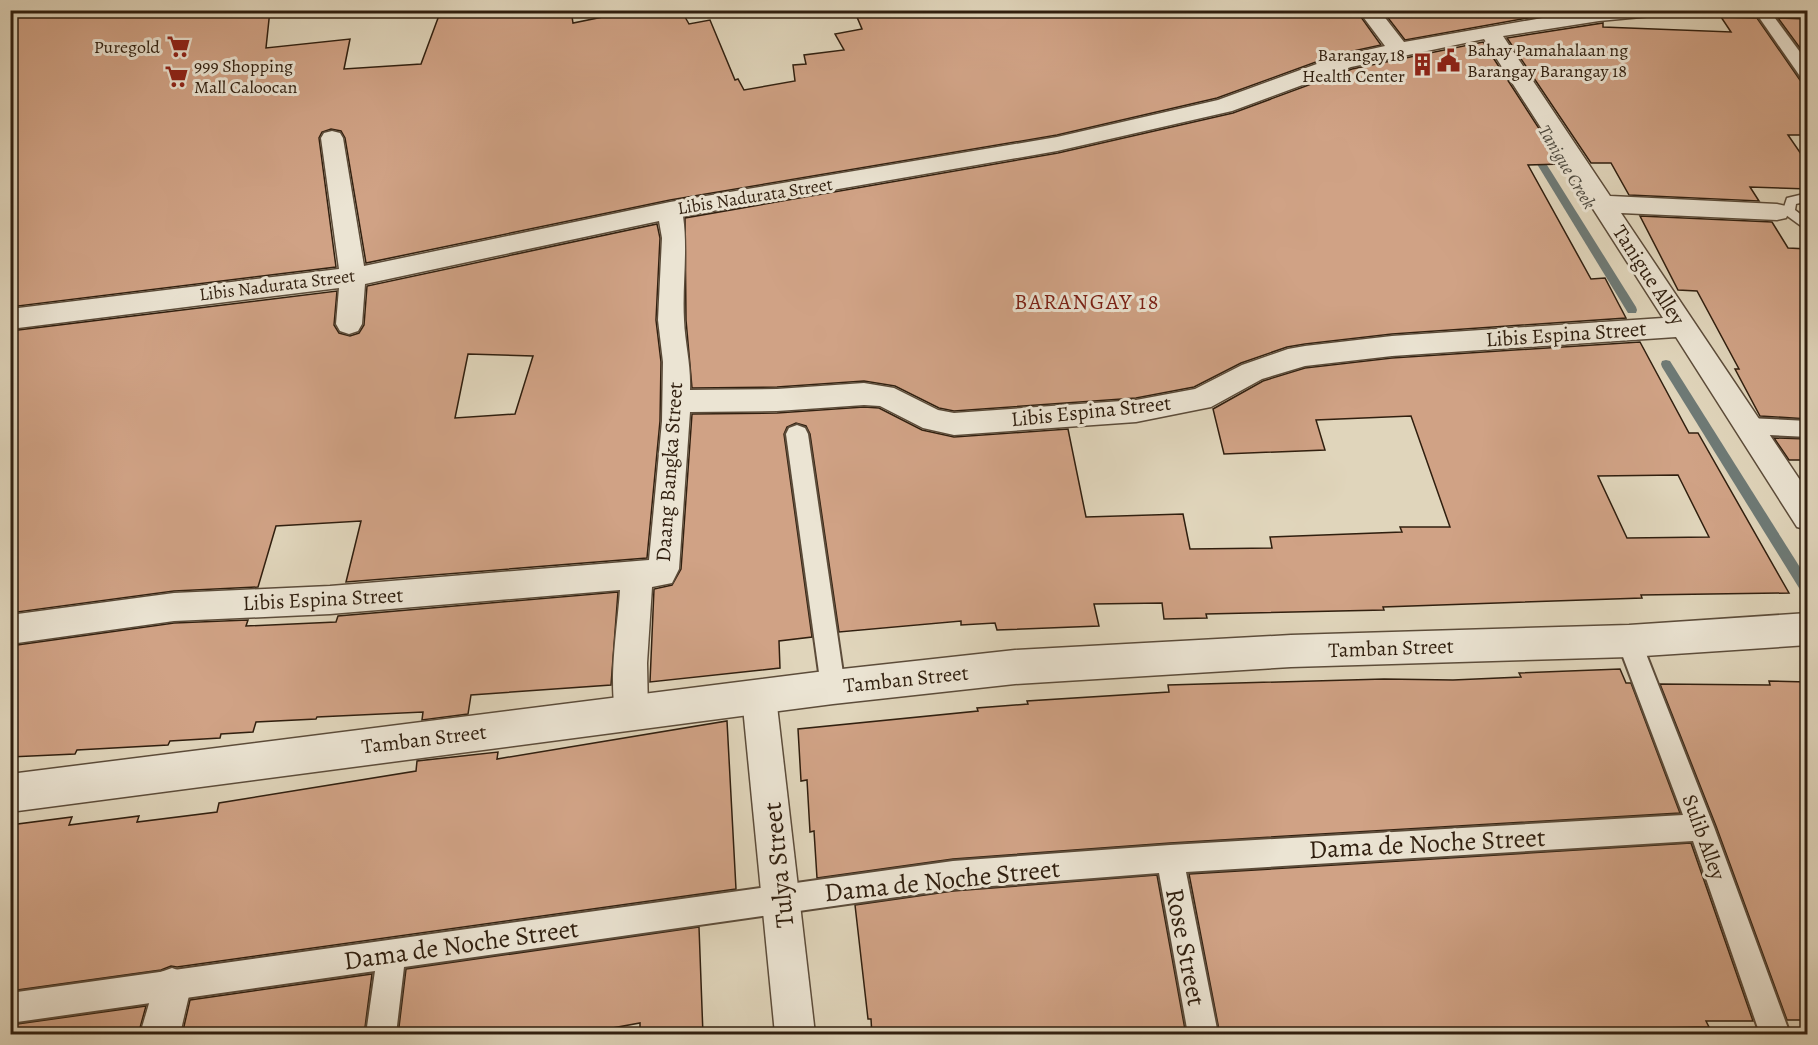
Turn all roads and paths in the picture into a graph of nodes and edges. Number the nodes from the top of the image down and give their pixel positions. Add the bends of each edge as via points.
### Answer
1 (1368, 10) edge
2 (1652, 10) edge
3 (1761, 10) edge
4 (1490, 32) junction
5 (1399, 49) junction
6 (1808, 75) edge
7 (332, 138) dead end
8 (1808, 196) edge
9 (1602, 204) junction
10 (670, 210) junction
11 (1783, 212) junction
12 (1808, 228) edge
13 (352, 277) junction
14 (10, 319) edge
15 (350, 324) dead end
16 (1683, 327) junction
17 (675, 401) junction
18 (1748, 426) junction
19 (1808, 429) edge
20 (798, 434) dead end
21 (1808, 518) edge
22 (637, 576) junction
23 (1807, 629) edge
24 (10, 630) edge
25 (1629, 641) junction
26 (830, 668) junction
27 (631, 692) junction
28 (759, 697) junction
29 (10, 793) edge
30 (1701, 827) junction
31 (1170, 859) junction
32 (782, 898) junction
33 (392, 953) junction
34 (171, 987) junction
35 (10, 1008) edge
36 (160, 1035) edge
37 (381, 1035) edge
38 (795, 1035) edge
39 (1203, 1035) edge
40 (1775, 1035) edge

1 - 5 street
2 - 4 street, Libis Nadurata Street
3 - 6 street
4 - 5 street, Libis Nadurata Street
4 - 9 street, Tanigue Alley
5 - 10 street, Libis Nadurata Street via 1344,62 1224,106 1057,144
7 - 13 street
8 - 11 lane via 1791,201
9 - 11 street
9 - 16 street, Tanigue Alley
10 - 13 street, Libis Nadurata Street
10 - 17 street, Daang Bangka Street via 674,238 671,309 677,362
11 - 12 lane
13 - 14 street, Libis Nadurata Street
13 - 15 street
16 - 17 street, Libis Espina Street via 1392,346 1305,356 1252,372 1201,399 1136,411 954,424 933,420 884,396 864,394
16 - 18 street, Tanigue Alley
17 - 22 street, Daang Bangka Street via 676,443 664,569
18 - 19 street
18 - 21 street, Tanigue Alley
20 - 26 street
22 - 24 street, Libis Espina Street via 330,600 174,607
22 - 27 street, Daang Bangka Street
23 - 25 street, Tamban Street
25 - 26 street, Tamban Street via 1291,651 1015,667
25 - 30 street, Sulib Alley
26 - 28 street, Tamban Street
27 - 28 street, Tamban Street
27 - 29 street, Tamban Street
28 - 32 street, Tulya Street
30 - 31 street, Dama de Noche Street
30 - 40 street, Sulib Alley
31 - 32 street, Dama de Noche Street via 953,875
31 - 39 street, Rose Street
32 - 33 street, Dama de Noche Street
32 - 38 street, Tulya Street
33 - 34 street, Dama de Noche Street
33 - 37 street
34 - 35 street, Dama de Noche Street
34 - 36 street

